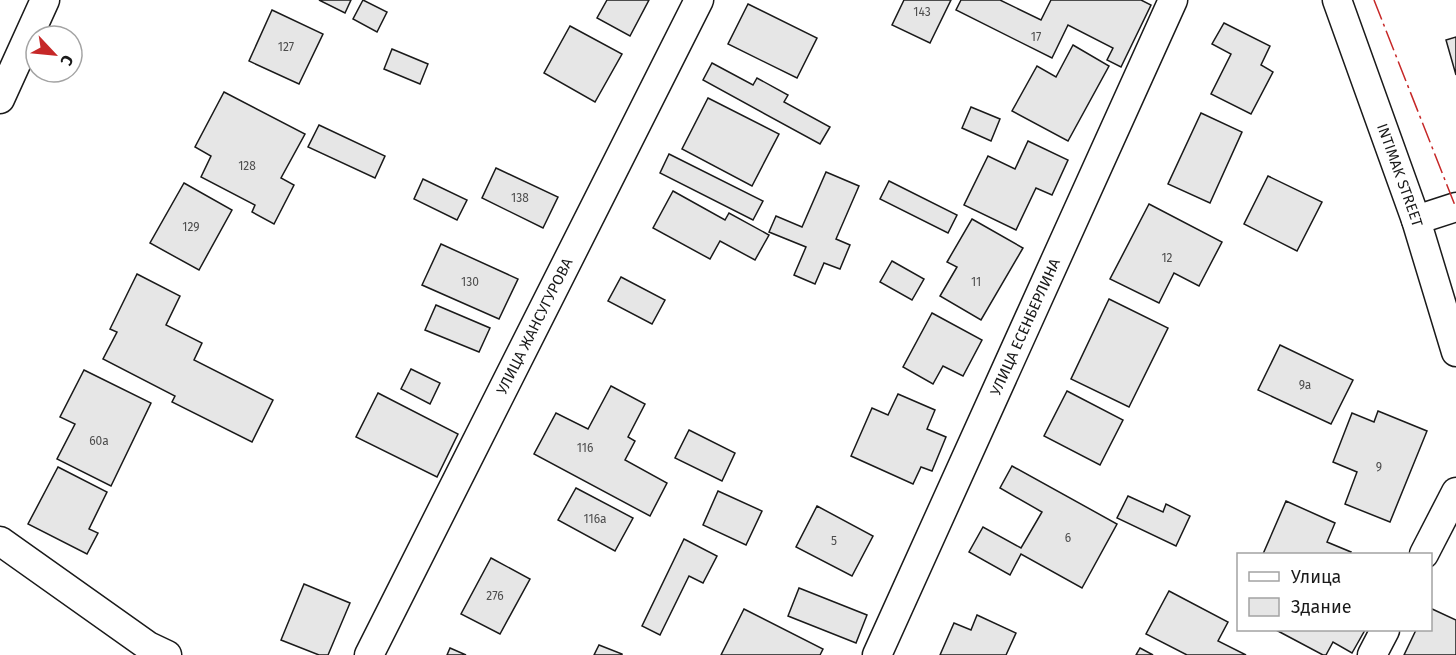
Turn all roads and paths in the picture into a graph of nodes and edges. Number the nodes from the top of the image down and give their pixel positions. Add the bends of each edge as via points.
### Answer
1 (45, 0) edge
2 (699, 0) edge
3 (1173, 0) edge
4 (1337, 0) edge
5 (0, 99) edge
6 (1456, 207) edge
7 (1416, 220) junction
8 (1456, 352) edge
9 (1456, 492) edge
10 (0, 541) edge
11 (1425, 553) edge
12 (1384, 631) edge
13 (167, 655) edge
14 (369, 655) edge
15 (877, 655) edge
16 (1372, 655) edge

1 - 5 street
2 - 14 street, УЛИЦА ЖАНСУГУРОВА
3 - 15 street, УЛИЦА ЕСЕНБЕРЛИНА
4 - 7 street, INTIMAK STREET
6 - 7 street
7 - 8 street, INTIMAK STREET
9 - 11 street
10 - 13 street via 148,646
12 - 16 street

